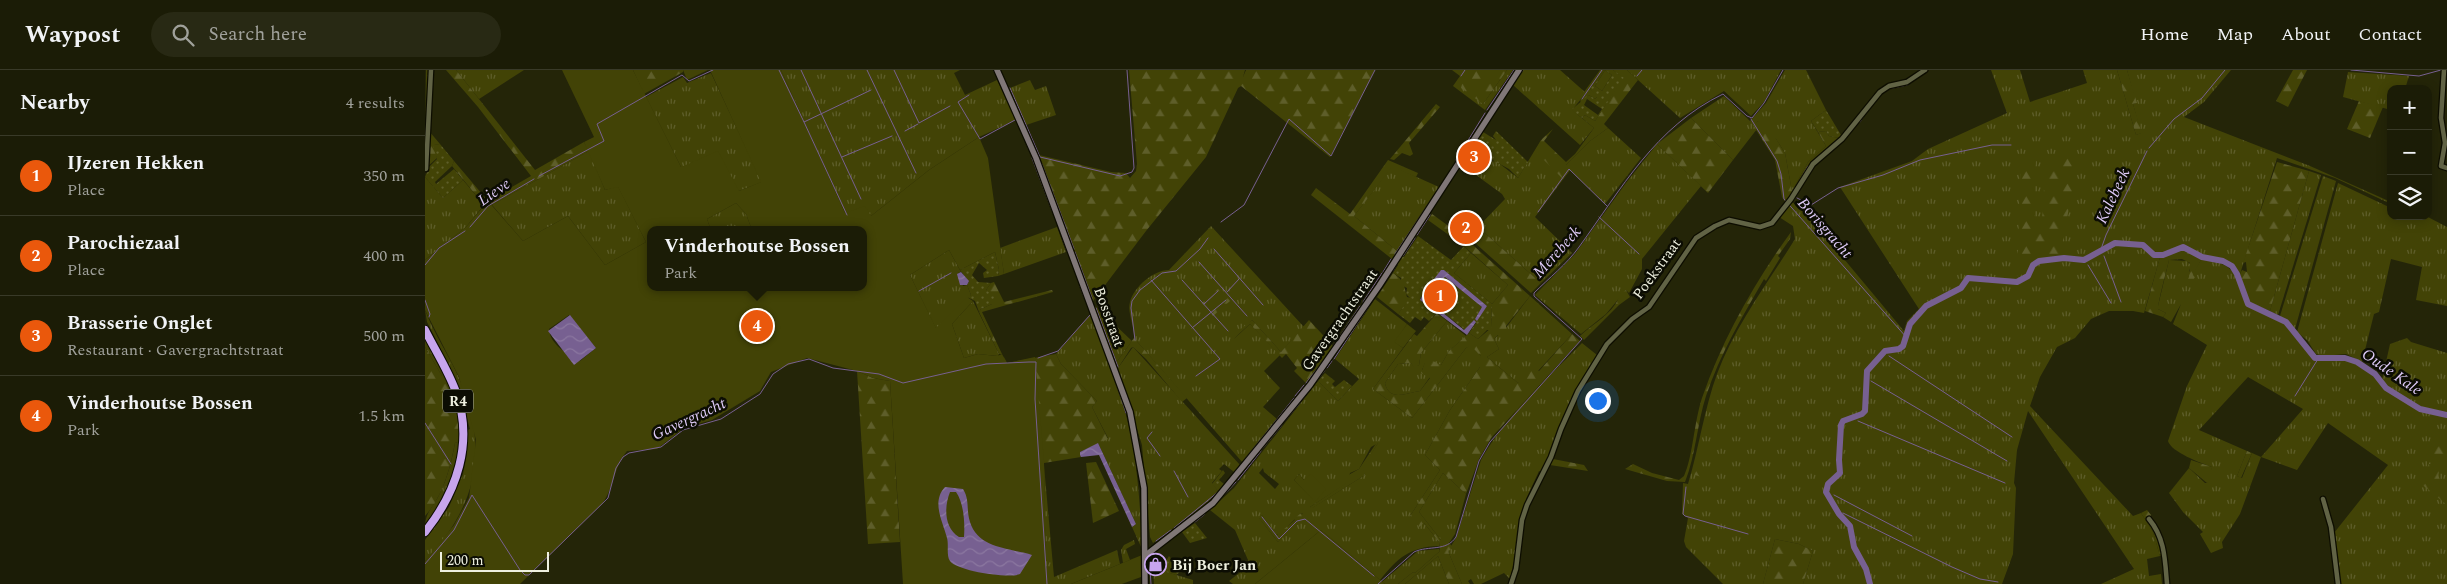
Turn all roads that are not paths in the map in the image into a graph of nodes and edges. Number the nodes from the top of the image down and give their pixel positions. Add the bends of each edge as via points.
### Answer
1 (431, 70) edge
2 (997, 70) edge
3 (1519, 70) edge
4 (1925, 70) edge
5 (2444, 70) edge
6 (2447, 168) edge
7 (426, 169) edge
8 (425, 330) edge
9 (2323, 499) dead end
10 (2149, 519) dead end
11 (425, 532) edge
12 (1146, 554) junction
13 (1145, 584) edge
14 (1511, 584) edge
15 (2167, 584) edge
16 (2338, 584) edge

1 - 7 street
2 - 12 street, Bosstraat via 1035,154 1130,412 1144,488
3 - 12 street, Gavergrachtstraat via 1316,377 1213,503
4 - 14 street, Poekstraat via 1907,82 1889,86 1880,92 1842,139 1813,164 1788,203 1767,226 1756,227 1729,220 1696,238 1649,307 1632,319 1605,347 1579,391 1524,514
5 - 6 street via 2441,118 2445,134 2441,166
8 - 11 highway, R4 via 460,406 463,442 457,478 445,505
9 - 16 street via 2331,526
10 - 15 street via 2162,543
12 - 13 street, Bosstraat

